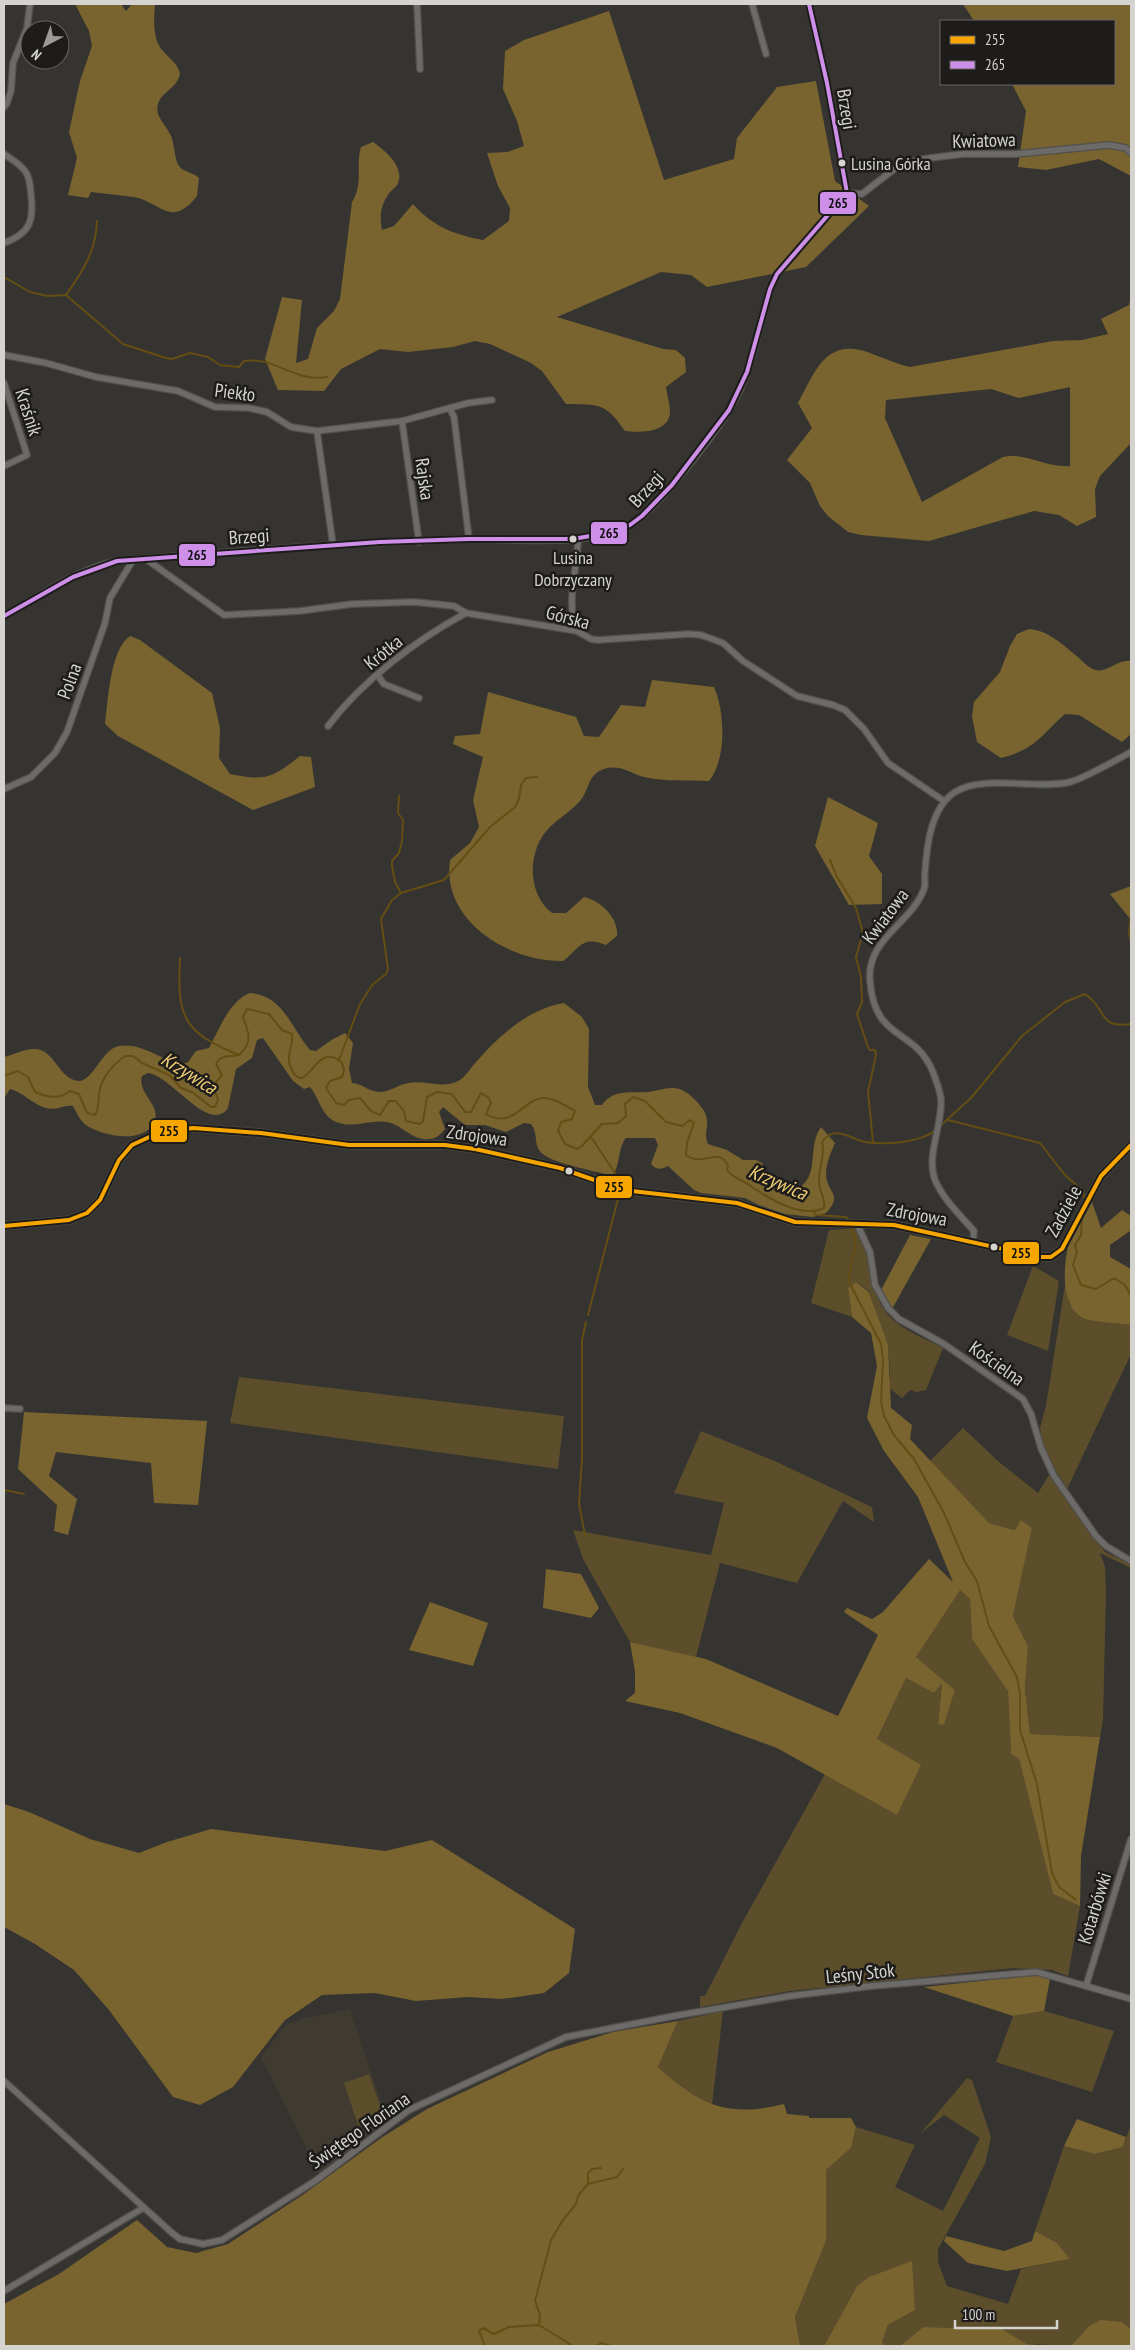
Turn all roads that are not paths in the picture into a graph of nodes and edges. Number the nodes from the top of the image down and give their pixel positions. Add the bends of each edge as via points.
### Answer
1 (30, 4) edge
2 (417, 4) edge
3 (752, 4) edge
4 (809, 4) edge
5 (766, 54) dead end
6 (420, 69) dead end
7 (4, 107) edge
8 (1131, 153) edge
9 (4, 154) edge
10 (847, 194) junction
11 (4, 243) edge
12 (4, 355) edge
13 (4, 382) edge
14 (492, 400) dead end
15 (450, 409) junction
16 (402, 421) junction
17 (318, 431) junction
18 (4, 466) edge
19 (578, 538) junction
20 (469, 539) junction
21 (419, 542) junction
22 (333, 546) junction
23 (146, 559) junction
24 (133, 560) junction
25 (466, 613) junction
26 (4, 616) edge
27 (577, 631) junction
28 (378, 676) junction
29 (419, 698) dead end
30 (328, 726) dead end
31 (1131, 752) edge
32 (4, 789) edge
33 (944, 801) junction
34 (1131, 1145) edge
35 (857, 1224) junction
36 (4, 1226) edge
37 (976, 1242) junction
38 (4, 1408) edge
39 (20, 1409) dead end
40 (1131, 1561) edge
41 (1131, 1839) edge
42 (1086, 1986) junction
43 (1131, 1999) edge
44 (637, 2024) joint
45 (4, 2081) edge
46 (143, 2208) junction
47 (4, 2291) edge

1 - 7 street via 27,28 13,63 10,91
2 - 6 street
3 - 5 street
4 - 10 street, Brzegi
8 - 10 street, Kwiatowa via 1126,148 1109,145 930,158 902,163 862,194
9 - 11 street via 26,172 33,213 29,225
10 - 19 street, Brzegi via 777,274 737,396 694,458 639,519 607,534
12 - 17 street, Piekło via 96,378 178,391 215,406 266,412 291,427
13 - 18 street, Kraśnik via 27,456
14 - 15 street, Piekło
15 - 16 street, Piekło
15 - 20 street via 454,417
16 - 17 street, Piekło
16 - 21 street, Rajska
17 - 22 street
19 - 20 street, Brzegi
19 - 27 street via 573,580
20 - 21 street, Brzegi
21 - 22 street, Brzegi
22 - 23 street, Brzegi
23 - 24 street, Brzegi
23 - 25 street, Górska via 224,615 415,602 454,606
24 - 26 street, Brzegi via 96,566
24 - 32 street, Polna via 110,598 105,623 67,732 45,766 31,777
25 - 27 street, Górska
25 - 28 street, Krótka via 418,643
27 - 33 street, Górska via 598,640 689,634 723,643 743,661 792,693 845,710 864,729 888,763
28 - 29 street via 384,684
28 - 30 street, Krótka via 344,706
31 - 33 street via 1072,782 970,786 956,791
33 - 37 street, Kwiatowa via 930,833 924,888 915,904 878,948 870,980 879,1018 920,1049 927,1059 941,1101 934,1178 942,1194 974,1231
34 - 37 street, Zadziele via 1101,1176 1056,1255 1040,1257
35 - 36 street, Zdrojowa via 795,1222 737,1203 623,1190 560,1168 475,1149 445,1145 349,1145 193,1128 158,1133 132,1145 119,1160 100,1200 87,1213 70,1220
35 - 37 street, Zdrojowa via 889,1224
35 - 40 street, Kościelna via 870,1252 875,1285 888,1308 898,1319 944,1344 1023,1399 1054,1476 1096,1536
38 - 39 street
41 - 42 street, Kotarbówki
42 - 43 street, Leśny Stok
42 - 44 street, Leśny Stok via 1037,1972 790,1996
44 - 46 street, Świętego Floriana via 566,2038 409,2110 314,2181 222,2240 202,2244 180,2239
45 - 46 street, Świętego Floriana
46 - 47 street

